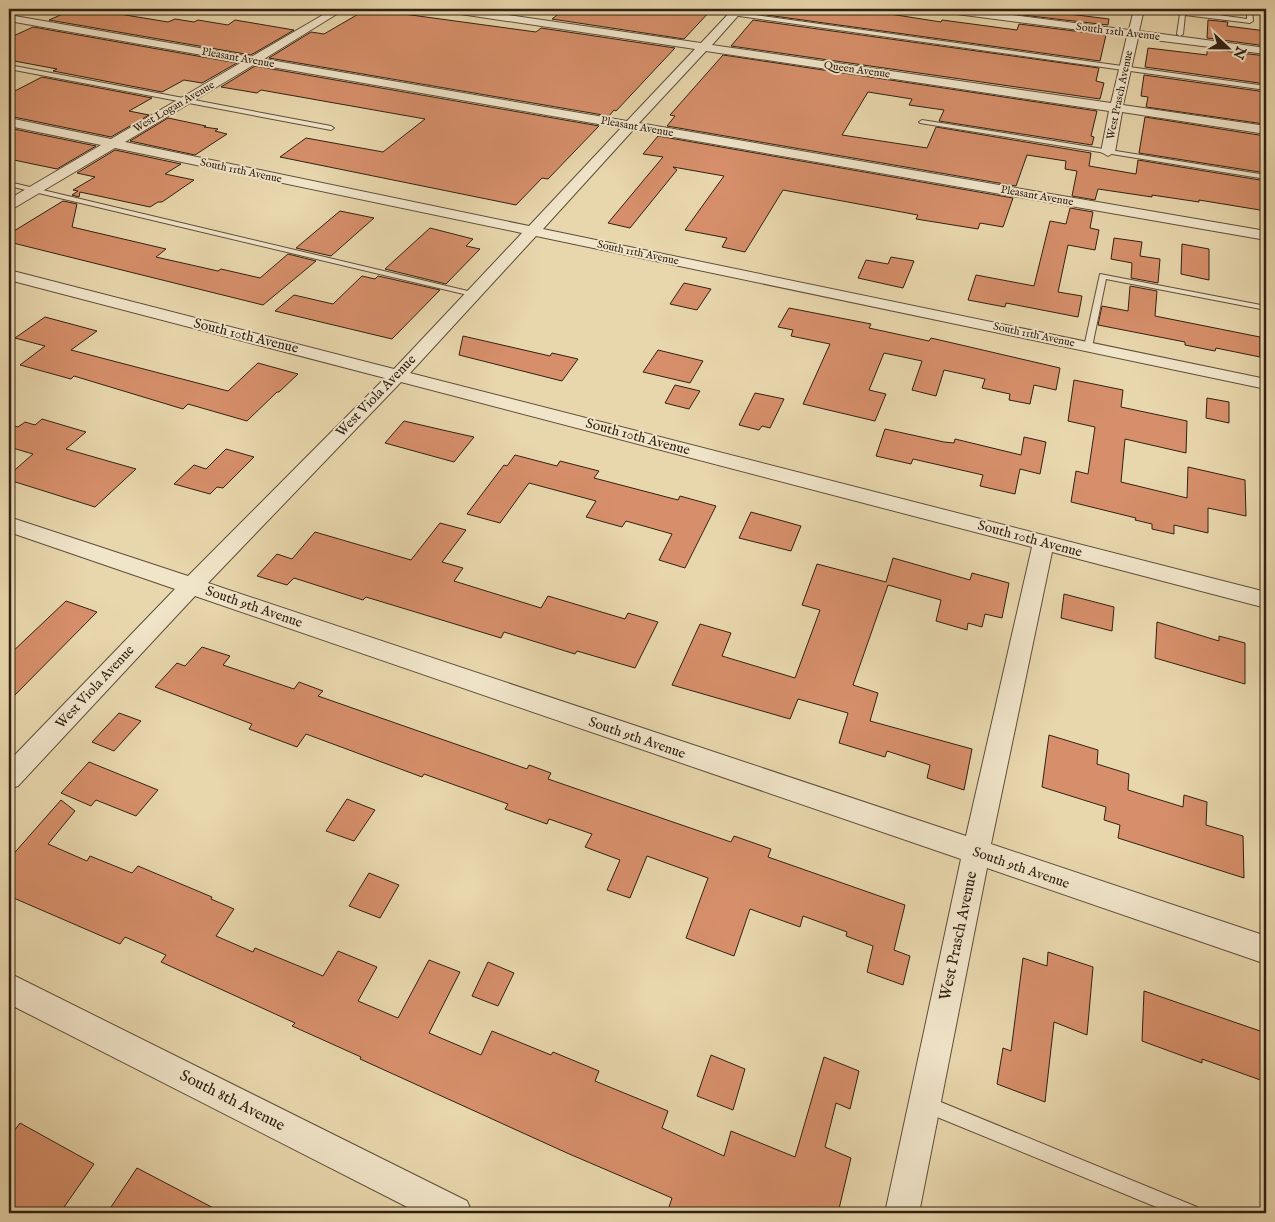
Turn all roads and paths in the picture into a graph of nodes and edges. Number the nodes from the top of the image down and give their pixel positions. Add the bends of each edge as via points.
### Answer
1 (340, 9) edge
2 (447, 9) edge
3 (941, 9) edge
4 (1139, 9) edge
5 (1152, 9) edge
6 (1250, 9) edge
7 (737, 11) edge
8 (1183, 12) junction
9 (9, 18) edge
10 (1133, 34) junction
11 (1180, 34) dead end
12 (703, 47) junction
13 (1266, 51) edge
14 (253, 61) junction
15 (9, 67) edge
16 (1125, 68) junction
17 (1266, 88) edge
18 (185, 101) junction
19 (1116, 108) junction
20 (9, 122) edge
21 (922, 122) dead end
22 (630, 126) junction
23 (331, 128) dead end
24 (1266, 130) edge
25 (112, 144) junction
26 (1108, 152) junction
27 (1266, 178) edge
28 (9, 184) edge
29 (35, 190) junction
30 (9, 205) edge
31 (530, 231) junction
32 (1266, 236) edge
33 (9, 275) edge
34 (472, 294) junction
35 (1266, 308) edge
36 (1088, 347) junction
37 (398, 375) junction
38 (1266, 384) edge
39 (9, 524) edge
40 (1044, 543) junction
41 (190, 586) junction
42 (1266, 600) edge
43 (9, 778) edge
44 (976, 853) junction
45 (1266, 950) edge
46 (9, 988) edge
47 (924, 1104) junction
48 (456, 1213) edge
49 (902, 1213) edge
50 (1191, 1213) edge

1 - 14 street, West Logan Avenue
2 - 12 street, Queen Avenue
3 - 10 street, South 12th Avenue
4 - 10 street, West Prasch Avenue
5 - 8 lane
6 - 8 lane via 1250,21
7 - 12 street, West Viola Avenue
7 - 16 lane
8 - 11 lane
9 - 14 street, Pleasant Avenue
10 - 13 street, South 12th Avenue
10 - 16 street, West Prasch Avenue
12 - 19 street, Queen Avenue
12 - 22 street, West Viola Avenue
14 - 18 street, West Logan Avenue
14 - 22 street, Pleasant Avenue
15 - 18 lane
16 - 17 lane
16 - 19 street, West Prasch Avenue
18 - 23 lane
18 - 25 street, West Logan Avenue
19 - 24 street, Queen Avenue
19 - 26 street, West Prasch Avenue
20 - 25 street, South 11th Avenue
21 - 26 lane
22 - 31 street, West Viola Avenue
22 - 32 street, Pleasant Avenue
25 - 29 street, West Logan Avenue
25 - 31 street, South 11th Avenue
26 - 27 lane
28 - 29 lane
29 - 30 street, West Logan Avenue
29 - 34 lane
31 - 34 street, West Viola Avenue
31 - 36 street, South 11th Avenue
33 - 37 street, South 10th Avenue
34 - 37 street, West Viola Avenue
35 - 36 lane via 1103,276
36 - 38 street, South 11th Avenue
37 - 40 street, South 10th Avenue
37 - 41 street, West Viola Avenue
39 - 41 street, South 9th Avenue
40 - 42 street, South 10th Avenue
40 - 44 street, West Prasch Avenue
41 - 43 street, West Viola Avenue
41 - 44 street, South 9th Avenue
44 - 45 street, South 9th Avenue
44 - 47 street, West Prasch Avenue
46 - 48 street, South 8th Avenue
47 - 49 street, West Prasch Avenue
47 - 50 lane

